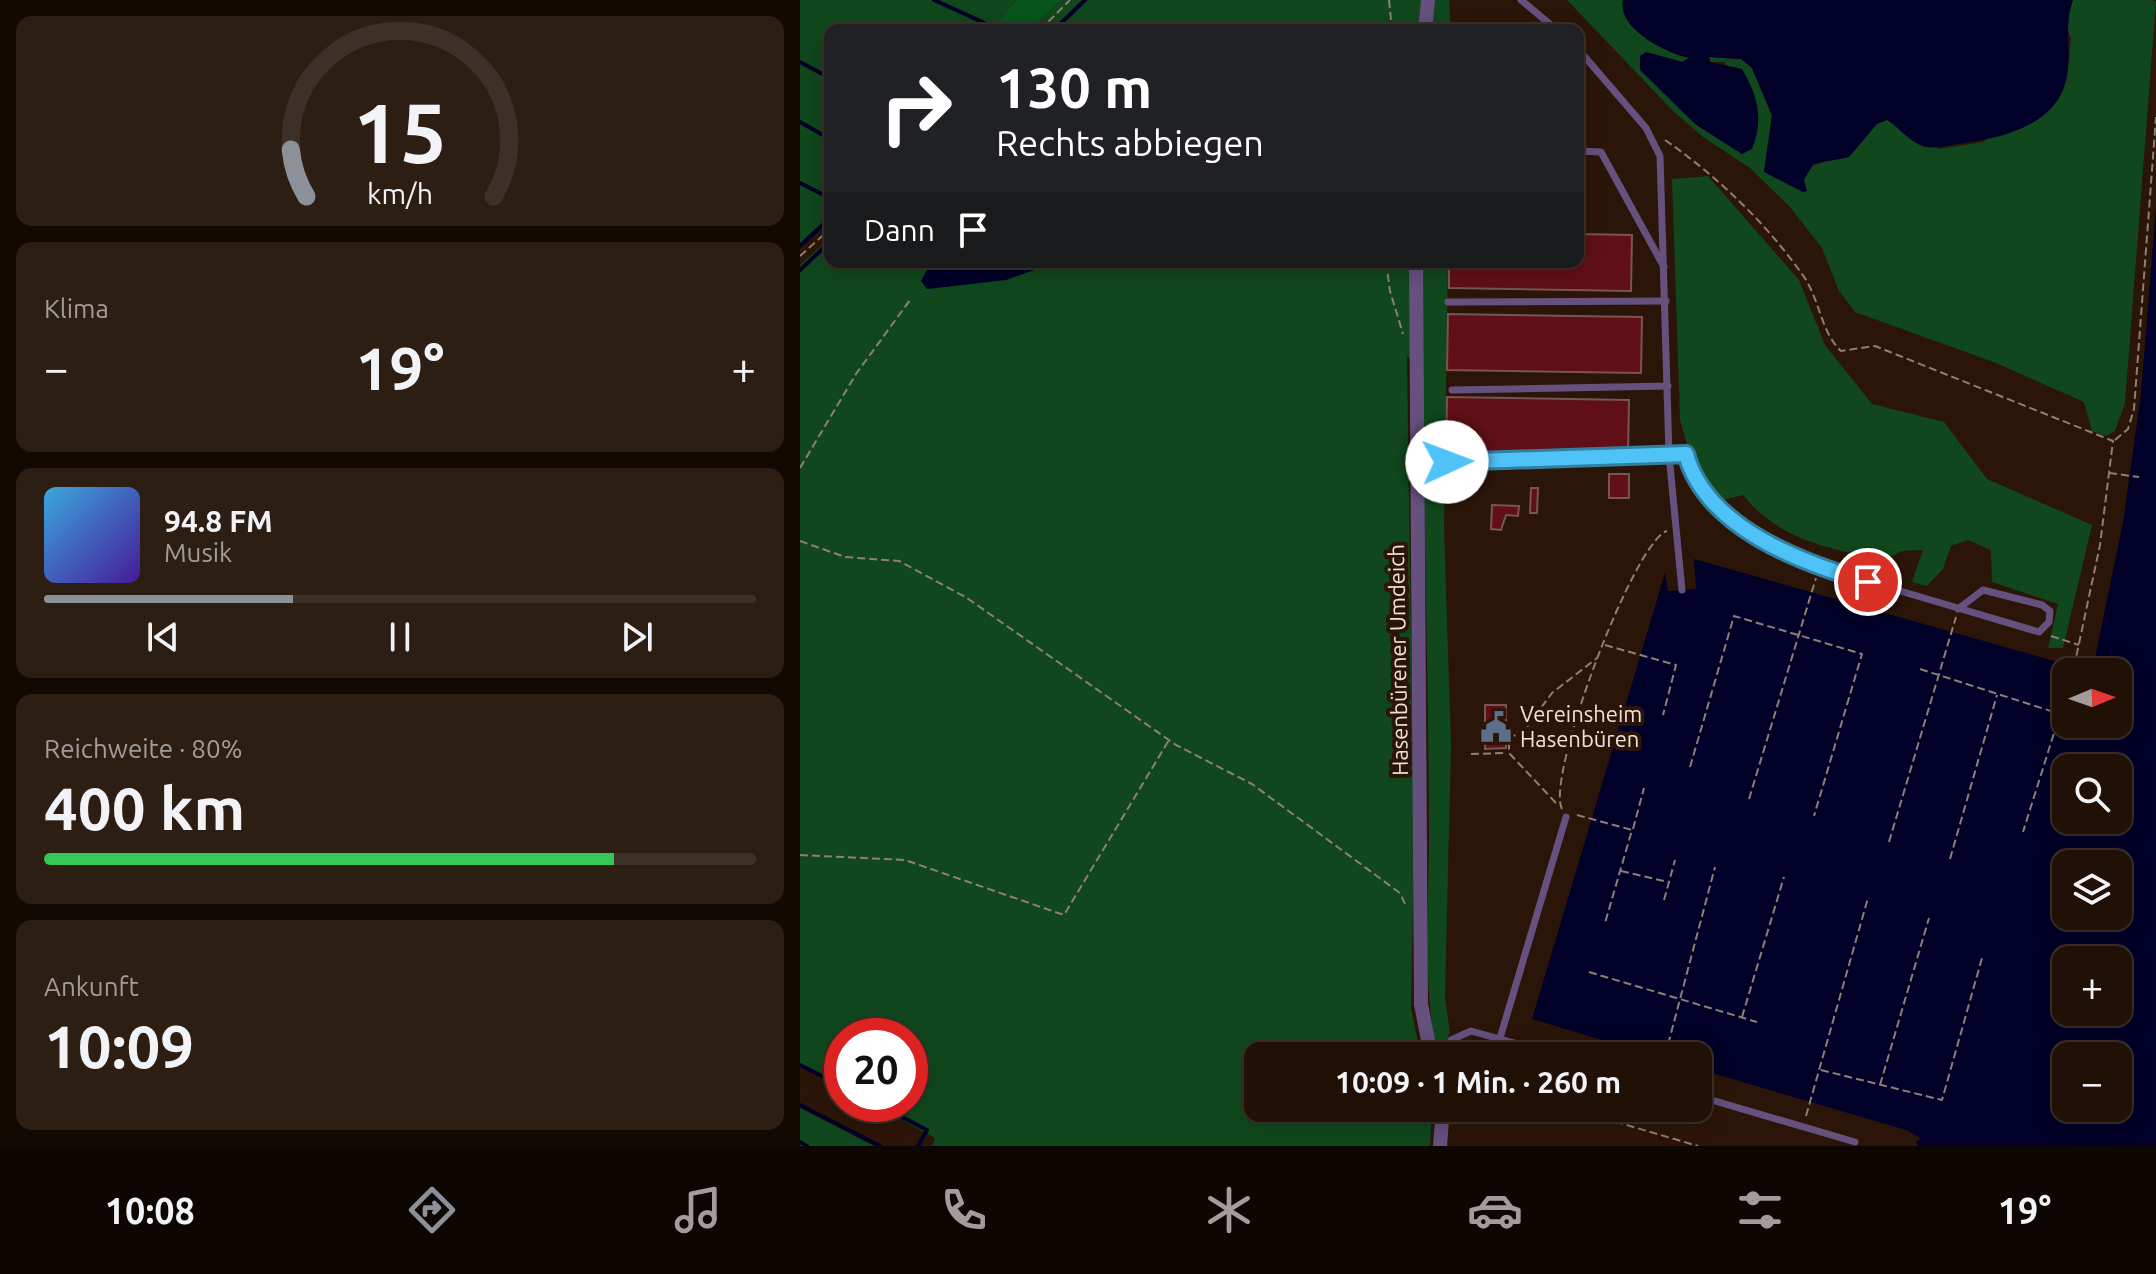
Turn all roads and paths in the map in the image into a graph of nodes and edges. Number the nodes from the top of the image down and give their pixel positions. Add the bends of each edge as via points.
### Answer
1 (1070, 0) edge
2 (1389, 0) edge
3 (1428, 0) edge
4 (1521, 0) edge
5 (1046, 24) edge
6 (1391, 24) edge
7 (1426, 24) edge
8 (1550, 24) edge
9 (1584, 56) edge
10 (2156, 117) edge
11 (1652, 138) junction
12 (1584, 151) edge
13 (824, 234) edge
14 (800, 256) edge
15 (1387, 268) edge
16 (1416, 268) edge
17 (1665, 269) junction
18 (910, 300) dead end
19 (1666, 301) junction
20 (1448, 302) dead end
21 (1416, 343) junction
22 (1668, 386) junction
23 (1452, 390) dead end
24 (2113, 441) junction
25 (1669, 455) junction
26 (1447, 462) dead end
27 (800, 468) edge
28 (2109, 473) junction
29 (2139, 477) dead end
30 (1677, 530) junction
31 (800, 541) edge
32 (1820, 567) junction
33 (1682, 590) dead end
34 (1958, 609) junction
35 (2039, 632) junction
36 (1798, 634) junction
37 (1604, 644) junction
38 (2079, 645) junction
39 (1598, 657) junction
40 (2076, 658) edge
41 (1920, 669) dead end
42 (1938, 675) junction
43 (1998, 694) junction
44 (1663, 715) dead end
45 (1169, 740) junction
46 (1509, 753) junction
47 (1471, 754) dead end
48 (1690, 767) dead end
49 (1644, 788) dead end
50 (1749, 799) dead end
51 (1559, 803) junction
52 (1577, 815) dead end
53 (1814, 816) dead end
54 (1566, 817) joint
55 (1632, 830) junction
56 (2023, 832) dead end
57 (1889, 842) dead end
58 (800, 855) edge
59 (1950, 859) dead end
60 (1675, 860) dead end
61 (1715, 867) dead end
62 (1620, 870) junction
63 (1784, 877) dead end
64 (1668, 882) junction
65 (1868, 898) dead end
66 (1664, 900) dead end
67 (1408, 911) dead end
68 (1929, 918) dead end
69 (1605, 923) dead end
70 (1982, 958) dead end
71 (1589, 972) dead end
72 (1679, 999) junction
73 (1742, 1018) junction
74 (1757, 1022) dead end
75 (1500, 1038) junction
76 (1428, 1042) edge
77 (1453, 1042) edge
78 (1514, 1042) edge
79 (1668, 1042) edge
80 (1821, 1070) junction
81 (1880, 1086) junction
82 (1712, 1100) edge
83 (1442, 1122) edge
84 (1617, 1122) edge
85 (1803, 1128) junction
86 (1855, 1142) dead end
87 (1440, 1146) edge
88 (1698, 1146) edge

1 - 5 path
2 - 6 path
3 - 7 street
4 - 8 lane
9 - 11 lane
10 - 24 path via 2134,409 2128,429
11 - 17 lane via 1660,156
11 - 24 path via 1665,140 1708,170 1761,226 1804,276 1830,340 1841,351 1875,346
12 - 17 lane via 1601,152
13 - 14 path
15 - 21 path via 1400,332
16 - 21 street, Hasenbürener Umdeich
17 - 19 lane
18 - 27 path via 856,374
19 - 20 lane
19 - 22 lane
21 - 76 street, Hasenbürener Umdeich via 1421,1004
22 - 23 lane
22 - 25 lane
24 - 28 path
25 - 26 lane
25 - 30 lane
25 - 32 lane via 1686,454 1703,492 1755,535
28 - 29 path
28 - 38 path
30 - 33 lane
30 - 37 path via 1663,531 1646,550
31 - 45 path via 845,557 899,561 967,598
32 - 34 lane
32 - 36 path
34 - 35 lane
34 - 35 lane via 1983,590 2042,605 2050,611 2049,622
34 - 42 path
35 - 38 path
36 - 48 path via 1734,616
36 - 50 path
36 - 53 path via 1862,654
37 - 39 path
37 - 44 path via 1676,665
38 - 40 path
39 - 46 path via 1558,688 1521,735 1509,736
39 - 51 path via 1562,768
41 - 42 path
42 - 43 path
42 - 57 path
43 - 56 path via 2060,714
43 - 59 path
45 - 58 path via 1064,915 905,860
45 - 67 path via 1252,784 1400,893
46 - 47 path
46 - 51 path via 1552,802
49 - 55 path
51 - 54 path
52 - 55 path
54 - 75 lane
55 - 62 path
60 - 64 path
61 - 72 path
62 - 64 path
62 - 69 path
63 - 73 path
64 - 66 path
65 - 80 path
68 - 81 path
70 - 81 path via 1942,1100
71 - 72 path
72 - 73 path
72 - 79 path
73 - 74 path
75 - 77 lane via 1471,1031 1460,1033
75 - 78 lane
80 - 81 path
80 - 85 path
82 - 85 lane
83 - 87 street
84 - 88 path
85 - 86 lane

